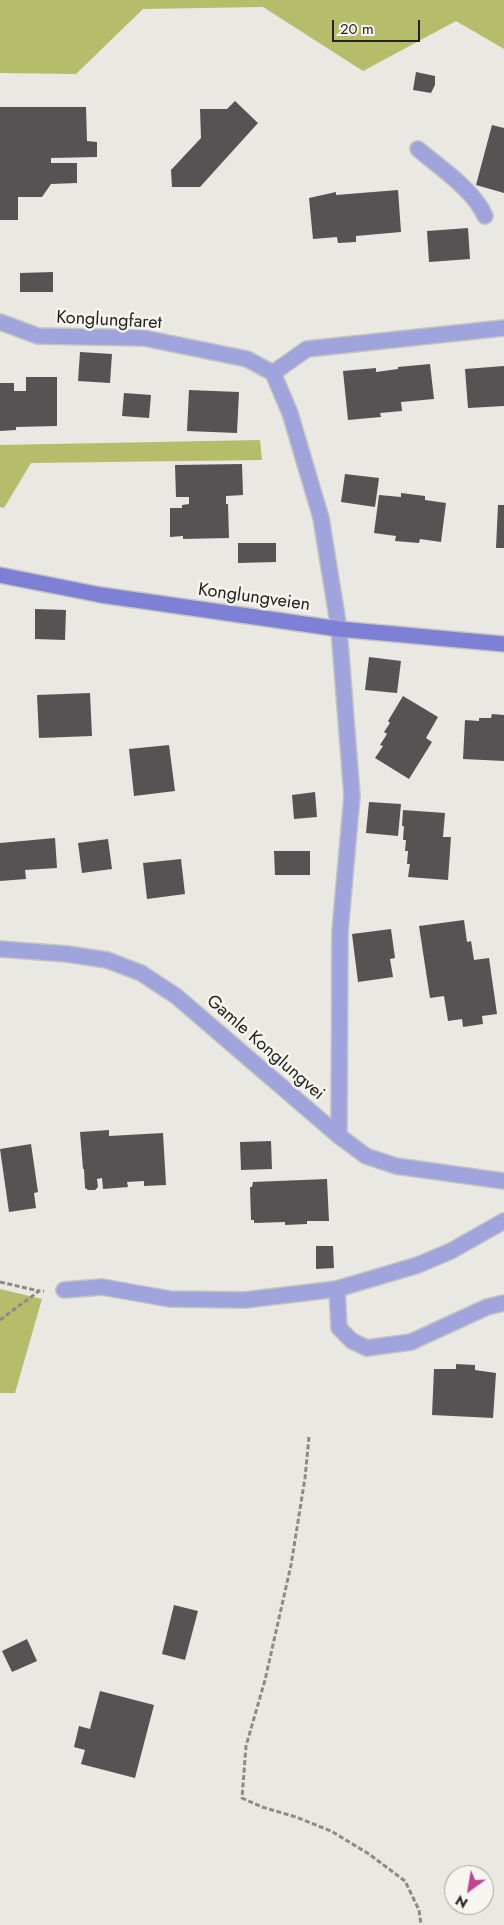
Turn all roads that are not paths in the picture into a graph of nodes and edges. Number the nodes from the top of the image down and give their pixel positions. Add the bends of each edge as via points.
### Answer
1 (418, 149) dead end
2 (485, 216) dead end
3 (0, 322) edge
4 (504, 328) edge
5 (273, 373) junction
6 (0, 575) edge
7 (339, 629) junction
8 (504, 644) edge
9 (0, 949) edge
10 (339, 1136) junction
11 (504, 1181) edge
12 (504, 1221) edge
13 (337, 1289) junction
14 (64, 1290) road end
15 (504, 1304) edge

1 - 2 street via 471,195
3 - 5 street, Konglungfaret via 38,336 144,338 248,359
4 - 5 street via 307,349
5 - 7 street via 290,413 321,518
6 - 7 street, Konglungveien via 101,595
7 - 8 street, Konglungveien
7 - 10 street via 352,796 340,931
9 - 10 street, Gamle Konglungvei via 107,960 141,973 176,996
10 - 11 street, Gamle Konglungvei via 366,1156 396,1166
12 - 13 street via 451,1251 418,1265
13 - 14 street via 245,1300 170,1298 102,1288
13 - 15 street via 339,1328 352,1341 367,1348 411,1342 487,1308

